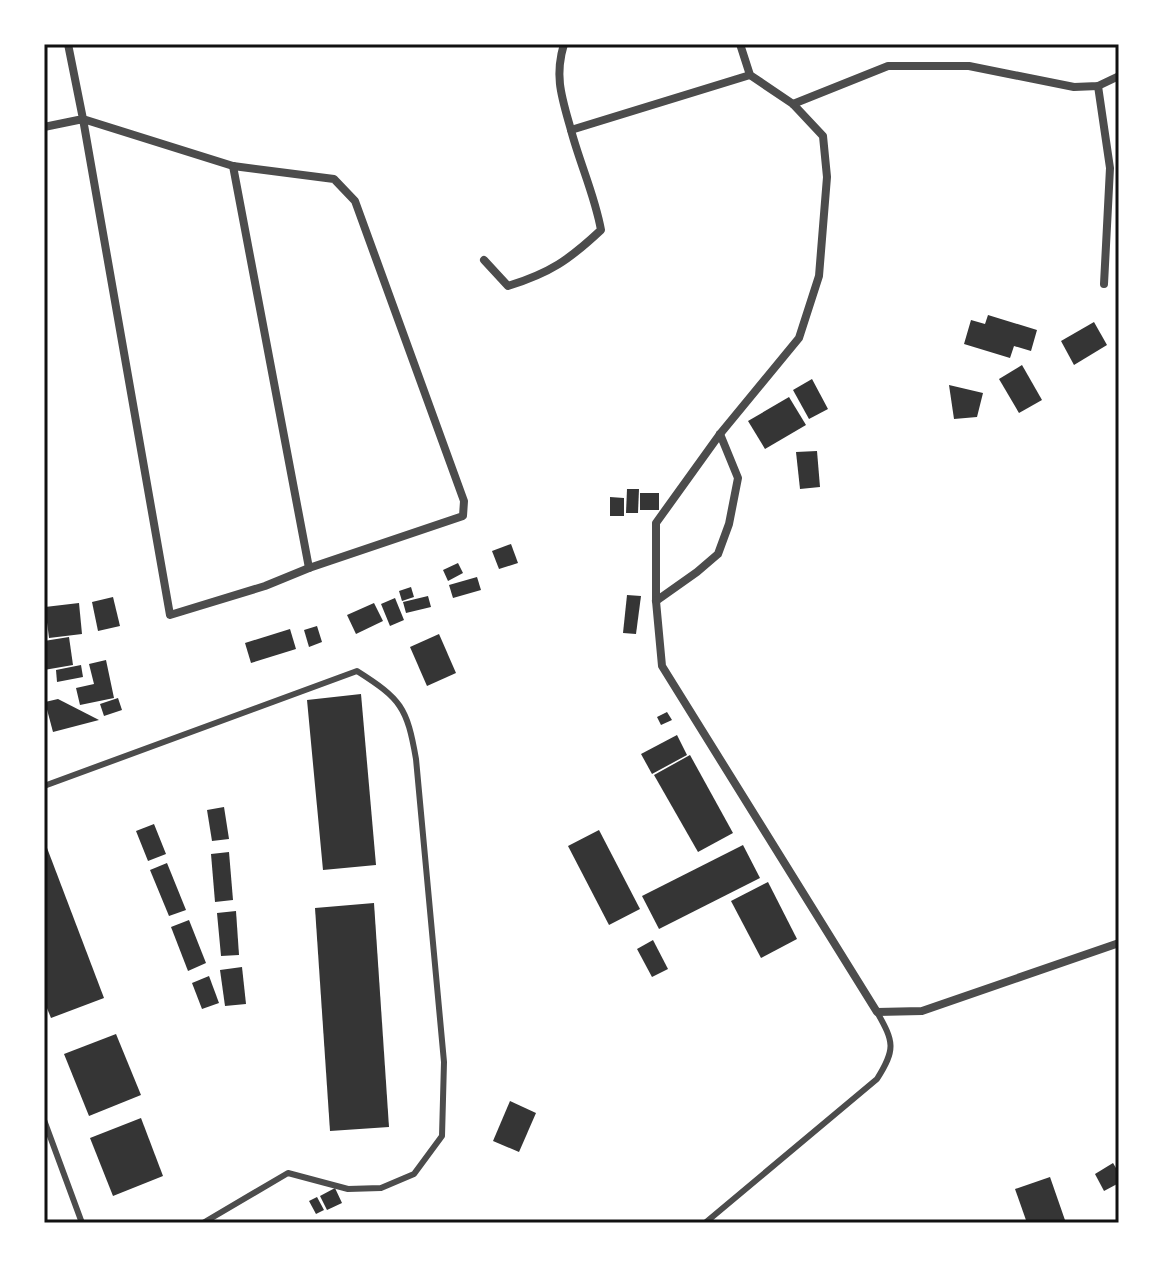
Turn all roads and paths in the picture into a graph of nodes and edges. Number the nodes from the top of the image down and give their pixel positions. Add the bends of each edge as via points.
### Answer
1 (68, 44) edge
2 (564, 44) edge
3 (740, 44) edge
4 (750, 75) junction
5 (1119, 76) edge
6 (1098, 86) junction
7 (793, 104) junction
8 (83, 119) junction
9 (44, 127) edge
10 (571, 130) junction
11 (233, 166) junction
12 (484, 260) dead end
13 (1104, 284) dead end
14 (720, 434) junction
15 (309, 568) junction
16 (656, 601) junction
17 (44, 786) edge
18 (1119, 943) edge
19 (877, 1012) junction
20 (44, 1120) edge
21 (82, 1223) edge
22 (203, 1223) edge
23 (705, 1223) edge

1 - 8 street
2 - 10 street via 558,85
3 - 4 street
4 - 7 street
4 - 10 street
5 - 6 street
6 - 7 street via 1074,87 969,66 888,66
6 - 13 street via 1110,168
7 - 14 street via 823,136 827,177 819,276 799,338
8 - 9 street
8 - 11 street
8 - 15 street via 170,615
10 - 12 street via 601,230 543,275 508,286
11 - 15 street
11 - 15 street via 334,179 355,201 464,501 463,516 447,523
14 - 16 street via 656,523
14 - 16 street via 738,478 718,554
16 - 19 street via 662,666
17 - 22 lane via 357,671 399,701 410,725 444,1062 442,1136 414,1174 381,1188 348,1189 288,1173
18 - 19 street via 922,1011
19 - 23 lane via 892,1038 888,1061 877,1079
20 - 21 lane

